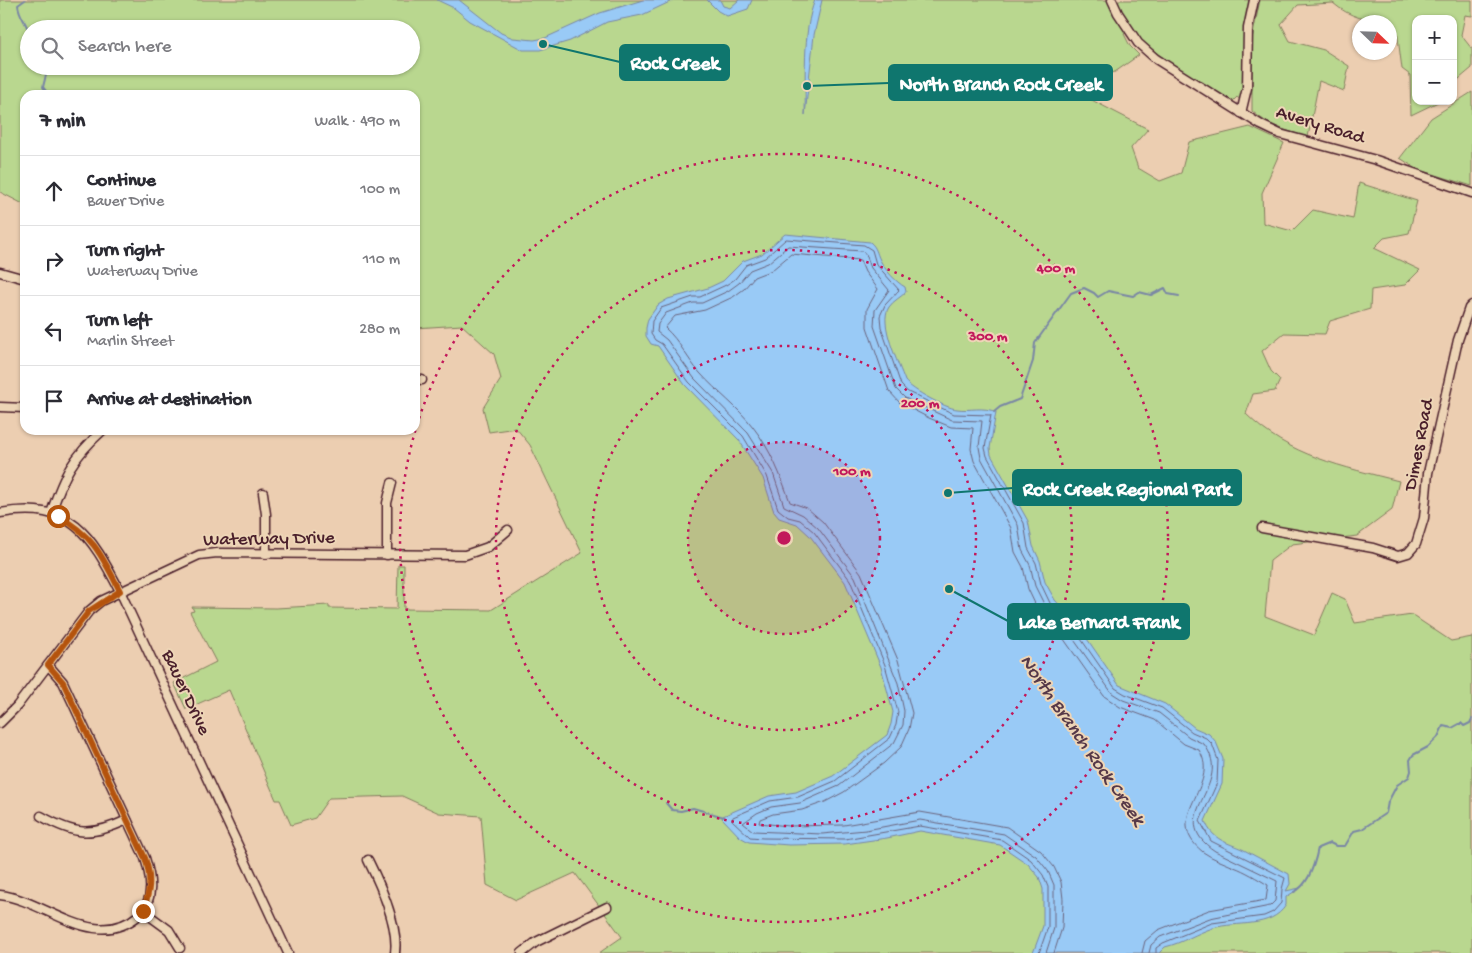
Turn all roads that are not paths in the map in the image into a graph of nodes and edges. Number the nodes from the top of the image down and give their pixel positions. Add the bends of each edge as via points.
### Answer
1 (1112, 0) edge
2 (1254, 0) edge
3 (1242, 113) junction
4 (1472, 193) edge
5 (0, 272) edge
6 (20, 278) edge
7 (1472, 306) edge
8 (0, 407) edge
9 (20, 408) edge
10 (97, 435) edge
11 (95, 437) joint
12 (392, 483) dead end
13 (263, 493) dead end
14 (0, 513) edge
15 (51, 514) junction
16 (1262, 528) dead end
17 (508, 530) dead end
18 (266, 554) junction
19 (387, 555) junction
20 (120, 591) junction
21 (48, 665) junction
22 (0, 723) edge
23 (41, 816) dead end
24 (127, 820) junction
25 (368, 860) dead end
26 (0, 895) edge
27 (607, 907) dead end
28 (143, 911) junction
29 (180, 948) dead end
30 (288, 953) edge
31 (395, 953) edge
32 (522, 953) edge

1 - 3 street, Avery Road via 1138,43 1156,59
2 - 3 street via 1248,28
3 - 4 street, Avery Road via 1280,134 1376,160
5 - 6 street
7 - 16 street, Dimes Road via 1458,340 1428,473 1420,534 1408,553 1398,556 1373,548
8 - 9 street
10 - 11 street
11 - 15 street via 78,454 63,478
12 - 19 street via 387,502
13 - 18 street
14 - 15 street, Bauer Drive via 20,510
15 - 20 street, Bauer Drive via 74,524 91,539
17 - 19 street, Waterway Drive via 488,547 465,555
18 - 19 street, Waterway Drive
18 - 20 street, Waterway Drive via 199,555
20 - 21 street, Waterway Drive via 89,611
20 - 30 street, Bauer Drive
21 - 22 street, Waterway Drive
21 - 24 street via 63,682
23 - 24 street via 65,828 87,832 104,831
24 - 28 street via 151,876 151,889
25 - 31 street via 389,913
26 - 28 street via 16,897 92,930 120,927
27 - 32 street via 536,942
28 - 29 street via 169,930

